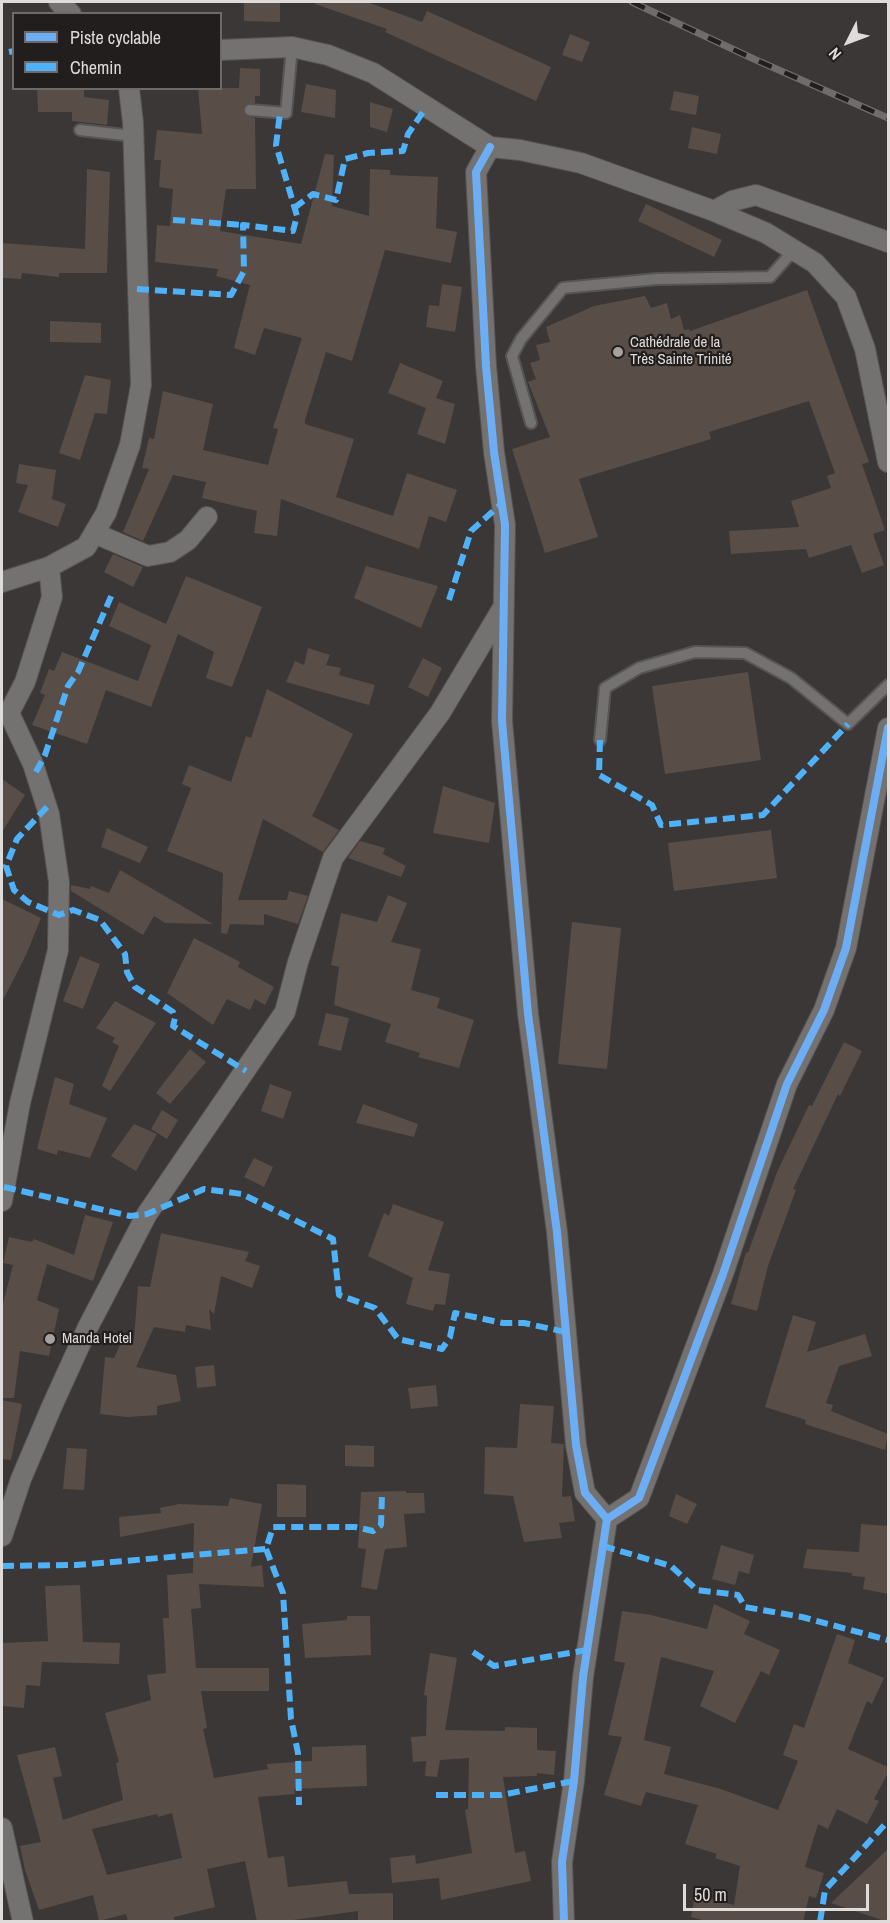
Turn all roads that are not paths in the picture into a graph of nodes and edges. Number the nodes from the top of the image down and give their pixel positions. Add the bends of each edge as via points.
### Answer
1 (292, 47) junction
2 (222, 50) edge
3 (129, 90) edge
4 (250, 110) dead end
5 (80, 130) dead end
6 (133, 136) junction
7 (490, 147) junction
8 (714, 211) junction
9 (888, 242) edge
10 (794, 250) junction
11 (531, 423) dead end
12 (886, 436) edge
13 (888, 462) edge
14 (207, 517) dead end
15 (94, 533) junction
16 (49, 567) junction
17 (2, 582) edge
18 (504, 606) junction
19 (888, 684) edge
20 (888, 728) edge
21 (600, 740) dead end
22 (2, 1201) edge
23 (607, 1519) junction
24 (2, 1536) edge
25 (2, 1828) edge
26 (23, 1922) edge
27 (564, 1922) edge

1 - 2 street
1 - 4 lane via 286,113
1 - 7 street via 328,55 373,73
3 - 6 street
5 - 6 lane
6 - 15 street via 141,385 130,445 106,513
7 - 8 street via 581,163
7 - 18 street via 476,172 486,366 505,525
8 - 9 street via 756,195
8 - 10 street via 766,233
10 - 11 lane via 770,277 657,279 563,288 520,339 512,356
10 - 12 street via 815,263 846,297 865,349
12 - 13 street
14 - 15 street via 188,540 170,552 148,556
15 - 16 street via 86,547
16 - 17 street
16 - 22 street via 52,597 25,682 9,713 33,764 50,814 59,882 58,950 22,1093
18 - 23 street via 502,722 528,1014 557,1232 576,1445 585,1493
18 - 24 street via 440,713 333,858 285,1011 147,1214 65,1377 21,1479
19 - 21 lane via 848,724 791,678 745,653 695,652 639,668 604,688
20 - 23 street via 846,948 824,1011 787,1084 723,1274 639,1498
23 - 27 street via 583,1677 562,1862
25 - 26 street

